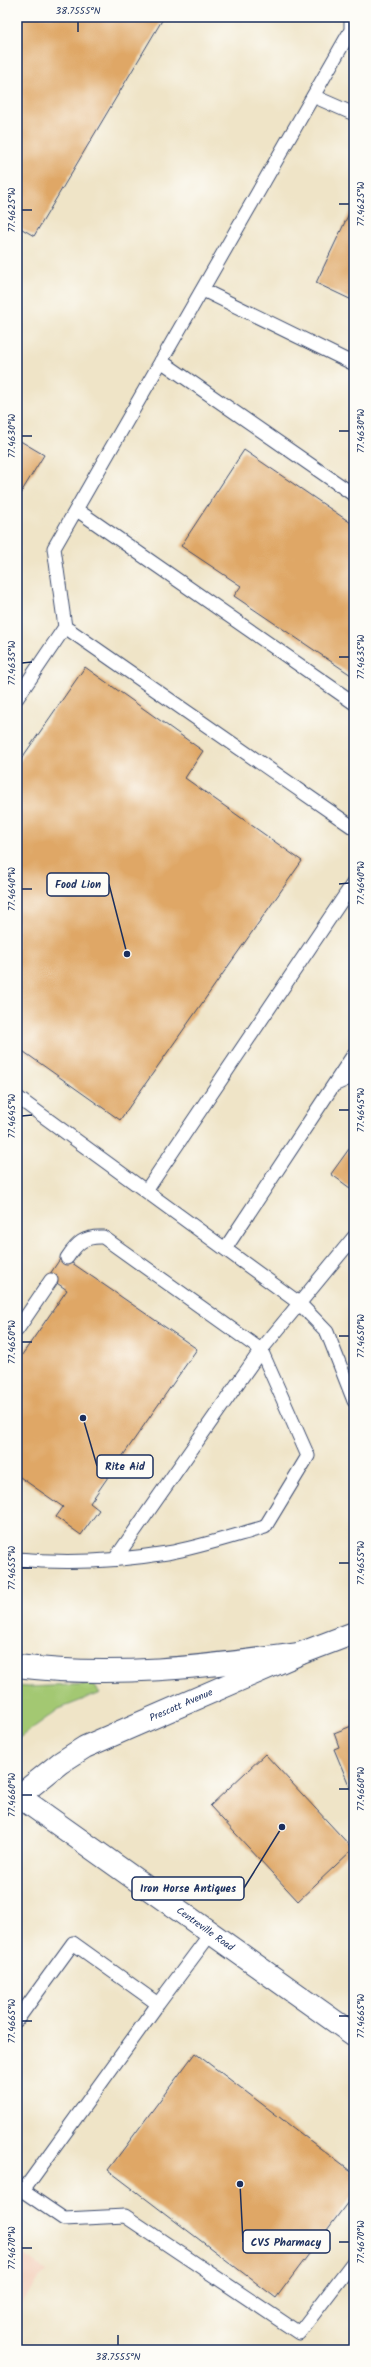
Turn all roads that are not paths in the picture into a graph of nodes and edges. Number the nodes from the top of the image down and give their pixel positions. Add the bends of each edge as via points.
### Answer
1 (351, 17) edge
2 (314, 96) junction
3 (354, 114) edge
4 (203, 290) junction
5 (161, 361) junction
6 (354, 364) edge
7 (354, 495) edge
8 (77, 510) junction
9 (65, 627) junction
10 (17, 698) edge
11 (354, 703) edge
12 (354, 828) edge
13 (354, 882) edge
14 (354, 1054) edge
15 (354, 1076) edge
16 (334, 1085) junction
17 (17, 1097) edge
18 (146, 1191) junction
19 (354, 1237) edge
20 (225, 1249) junction
21 (66, 1258) dead end
22 (51, 1280) dead end
23 (299, 1303) junction
24 (17, 1330) edge
25 (261, 1350) junction
26 (354, 1401) edge
27 (17, 1559) edge
28 (115, 1559) junction
29 (354, 1633) edge
30 (299, 1654) junction
31 (17, 1666) edge
32 (18, 1796) edge
33 (211, 1933) junction
34 (158, 2004) junction
35 (17, 2020) edge
36 (354, 2035) edge
37 (20, 2189) edge
38 (354, 2261) edge

1 - 2 lane via 351,30
2 - 3 lane
2 - 4 lane
4 - 5 lane
4 - 6 lane
5 - 7 lane
5 - 8 lane
8 - 9 lane via 54,548
8 - 11 lane
9 - 10 lane
9 - 12 lane
13 - 18 lane
14 - 16 lane
15 - 16 lane
16 - 20 lane
17 - 18 lane
18 - 20 lane
19 - 23 lane
20 - 23 lane
21 - 25 lane via 80,1241 103,1237
22 - 24 lane
23 - 25 lane
23 - 26 lane via 328,1332
25 - 28 lane
25 - 28 lane via 308,1456 265,1527 168,1553
27 - 28 lane via 54,1562
29 - 30 main road, Prescott Avenue
30 - 31 main road via 196,1668 132,1672
30 - 32 main road, Prescott Avenue via 86,1747 60,1763
32 - 33 main road, Centreville Road
33 - 34 lane
33 - 36 main road, Centreville Road
34 - 35 lane via 73,1942
34 - 37 lane
37 - 38 lane via 64,2219 126,2216 299,2333

